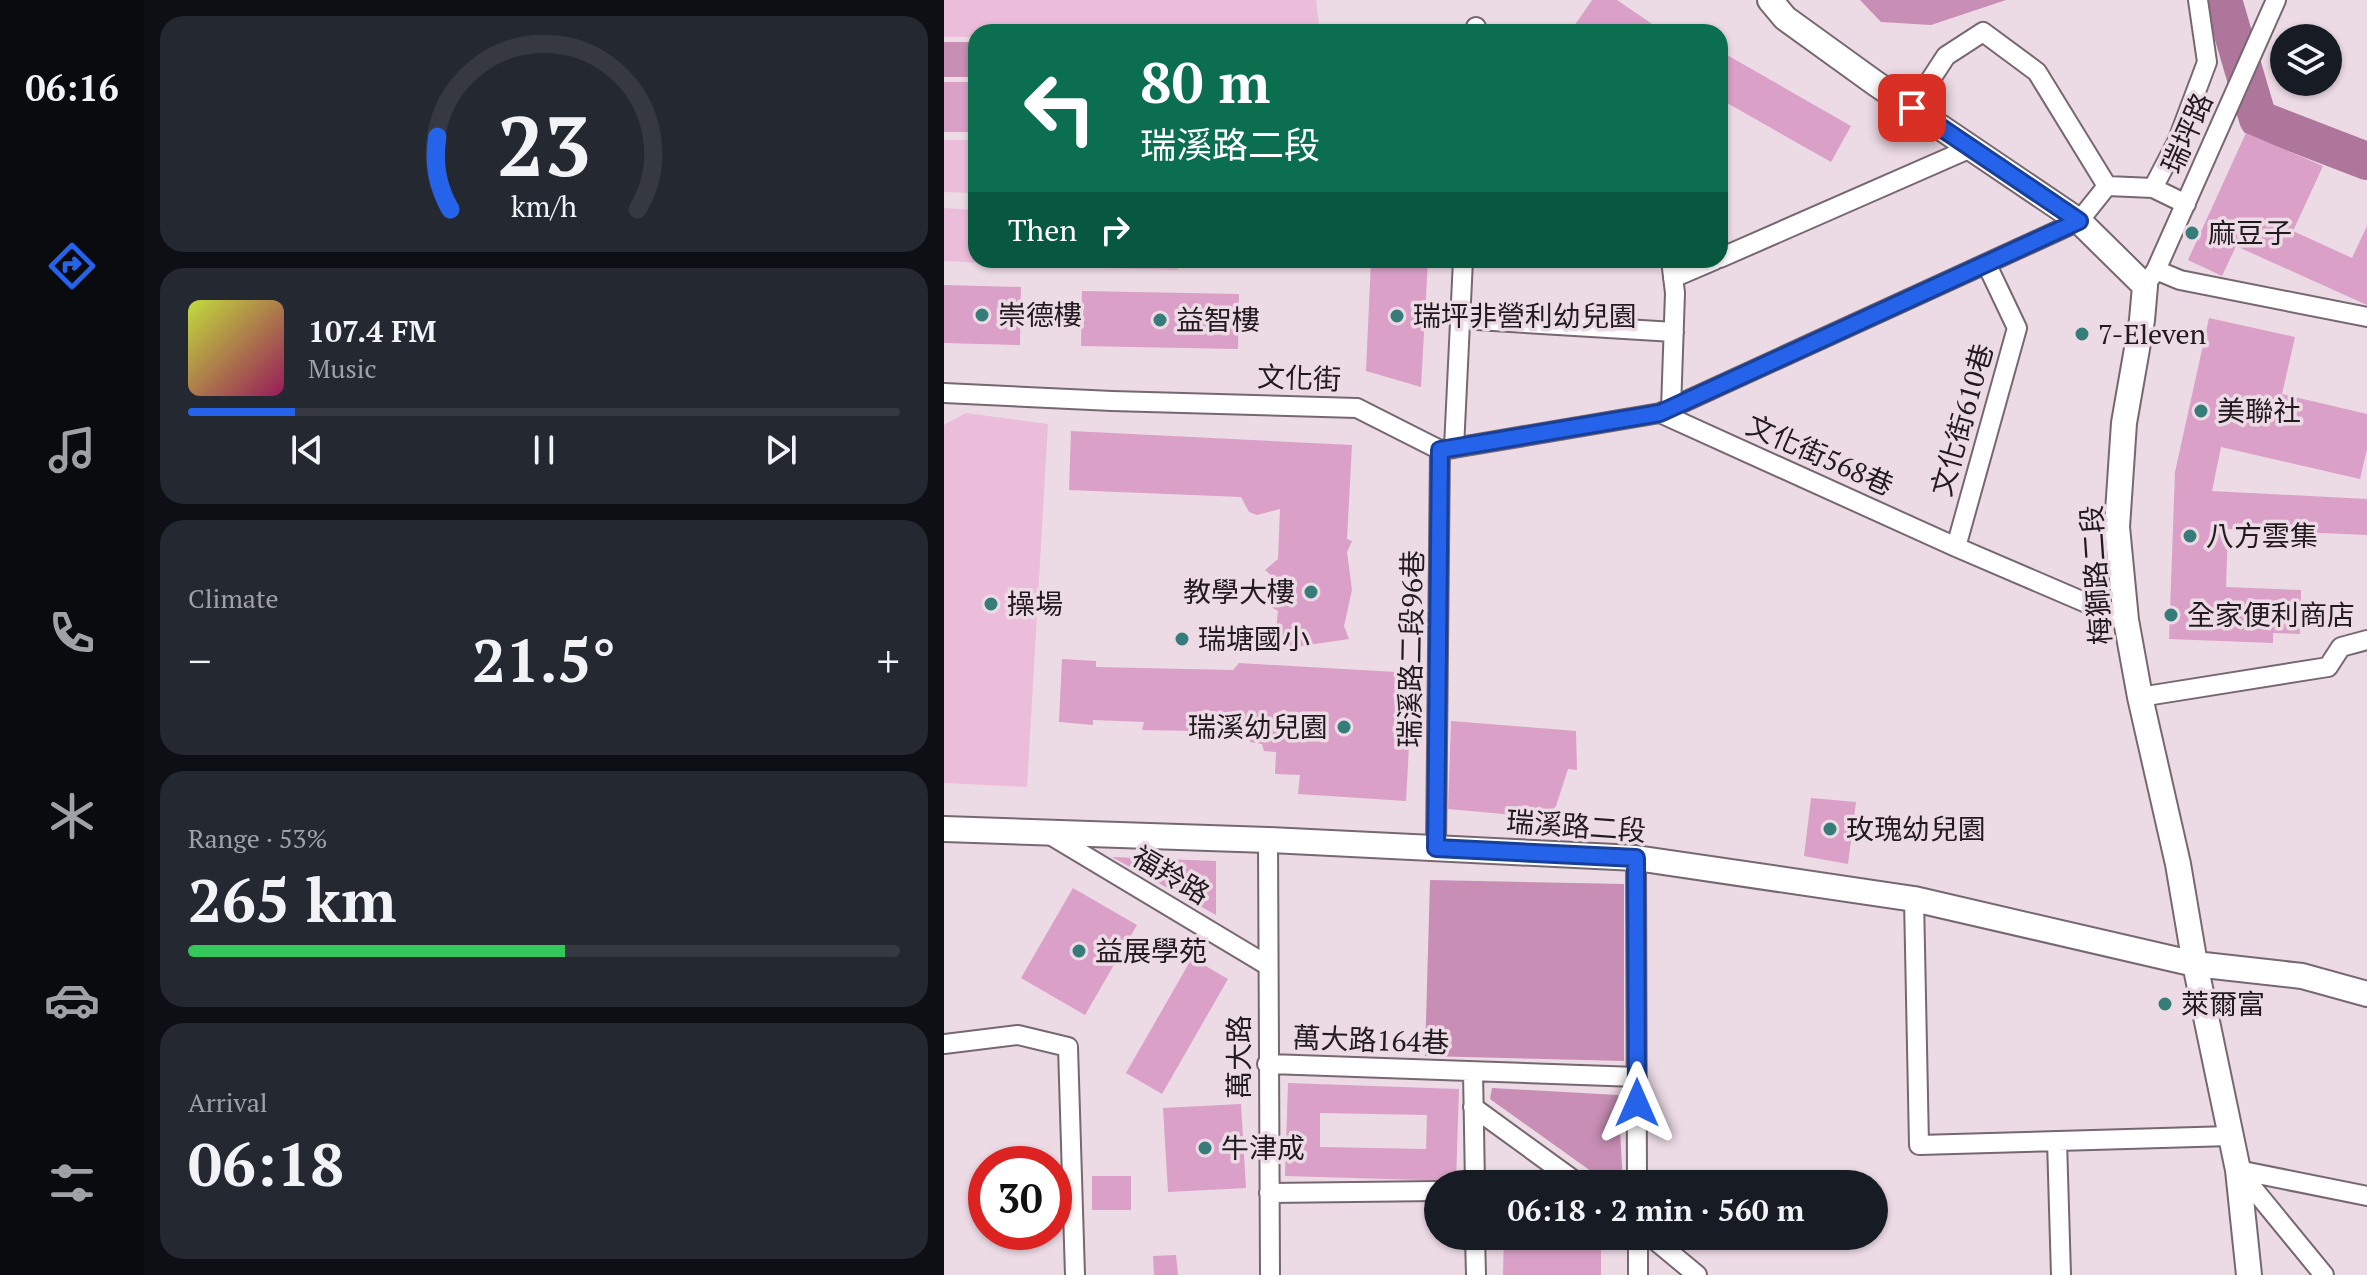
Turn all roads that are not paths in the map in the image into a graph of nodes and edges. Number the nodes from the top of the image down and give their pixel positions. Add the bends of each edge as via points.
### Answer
1 (1770, 0) edge
2 (2198, 0) edge
3 (2276, 0) edge
4 (1912, 108) junction
5 (1971, 148) junction
6 (2107, 186) junction
7 (2153, 188) junction
8 (2186, 204) junction
9 (2079, 221) junction
10 (1728, 254) edge
11 (1987, 265) junction
12 (1463, 268) edge
13 (1672, 269) edge
14 (2151, 278) junction
15 (2367, 317) edge
16 (1460, 319) junction
17 (1674, 332) junction
18 (944, 393) edge
19 (1666, 411) junction
20 (1447, 449) junction
21 (1956, 547) junction
22 (2126, 620) junction
23 (2367, 640) edge
24 (2140, 697) junction
25 (944, 829) edge
26 (1047, 833) junction
27 (1268, 840) junction
28 (1436, 848) junction
29 (1636, 858) junction
30 (1914, 899) junction
31 (2195, 964) junction
32 (1267, 965) junction
33 (2367, 994) edge
34 (944, 1044) edge
35 (1267, 1064) junction
36 (1473, 1072) junction
37 (1637, 1077) junction
38 (1473, 1107) junction
39 (2231, 1136) junction
40 (2057, 1141) junction
41 (1475, 1170) edge
42 (1560, 1170) edge
43 (1637, 1170) edge
44 (2238, 1170) junction
45 (1424, 1191) edge
46 (1269, 1193) junction
47 (2367, 1196) edge
48 (1475, 1250) edge
49 (1638, 1250) edge
50 (1667, 1250) edge
51 (1075, 1275) edge
52 (1270, 1275) edge
53 (1476, 1275) edge
54 (1638, 1275) edge
55 (1697, 1275) edge
56 (2061, 1275) edge
57 (2249, 1275) edge
58 (2324, 1275) edge

1 - 4 street via 1785,18
2 - 7 street via 2207,62
3 - 8 street, 瑞坪路
4 - 5 street
4 - 6 street via 1946,56 1983,32 2037,72
5 - 9 street
5 - 10 street
6 - 7 street
6 - 9 street
7 - 8 street
8 - 14 street, 瑞坪路
9 - 11 street
9 - 14 street
11 - 19 street
11 - 21 street, 文化街610巷 via 2017,328
12 - 16 street, 瑞溪路二段96巷
13 - 17 street
14 - 15 street
14 - 22 street, 梅獅路二段 via 2124,423 2117,527
16 - 17 street
16 - 20 street, 瑞溪路二段96巷
17 - 19 street
18 - 20 street, 文化街 via 1357,408
19 - 20 street
19 - 21 street, 文化街568巷
20 - 28 street, 瑞溪路二段96巷
21 - 22 street, 文化街568巷
22 - 24 street, 梅獅路二段
23 - 24 street via 2341,647 2328,667
24 - 31 street, 梅獅路二段
25 - 26 street, 瑞溪路二段
26 - 27 street, 瑞溪路二段
26 - 32 street, 福羚路
27 - 28 street, 瑞溪路二段
27 - 32 street, 萬大路
28 - 29 street, 瑞溪路二段
29 - 30 street, 瑞溪路二段
29 - 37 street
30 - 31 street, 瑞溪路二段
30 - 40 street via 1919,1145
31 - 33 street, 瑞溪路二段 via 2302,976
31 - 39 street, 梅獅路二段
32 - 35 street, 萬大路
34 - 51 street via 1018,1035 1068,1047
35 - 36 street, 萬大路164巷
35 - 46 street, 萬大路
36 - 37 street, 萬大路164巷
36 - 38 street
37 - 43 street
38 - 41 street
38 - 42 street
39 - 40 street
39 - 44 street, 梅獅路二段
40 - 56 street
44 - 47 street
44 - 57 street, 梅獅路二段
44 - 58 street
45 - 46 street
46 - 52 street, 萬大路
48 - 53 street
49 - 54 street
50 - 55 street

